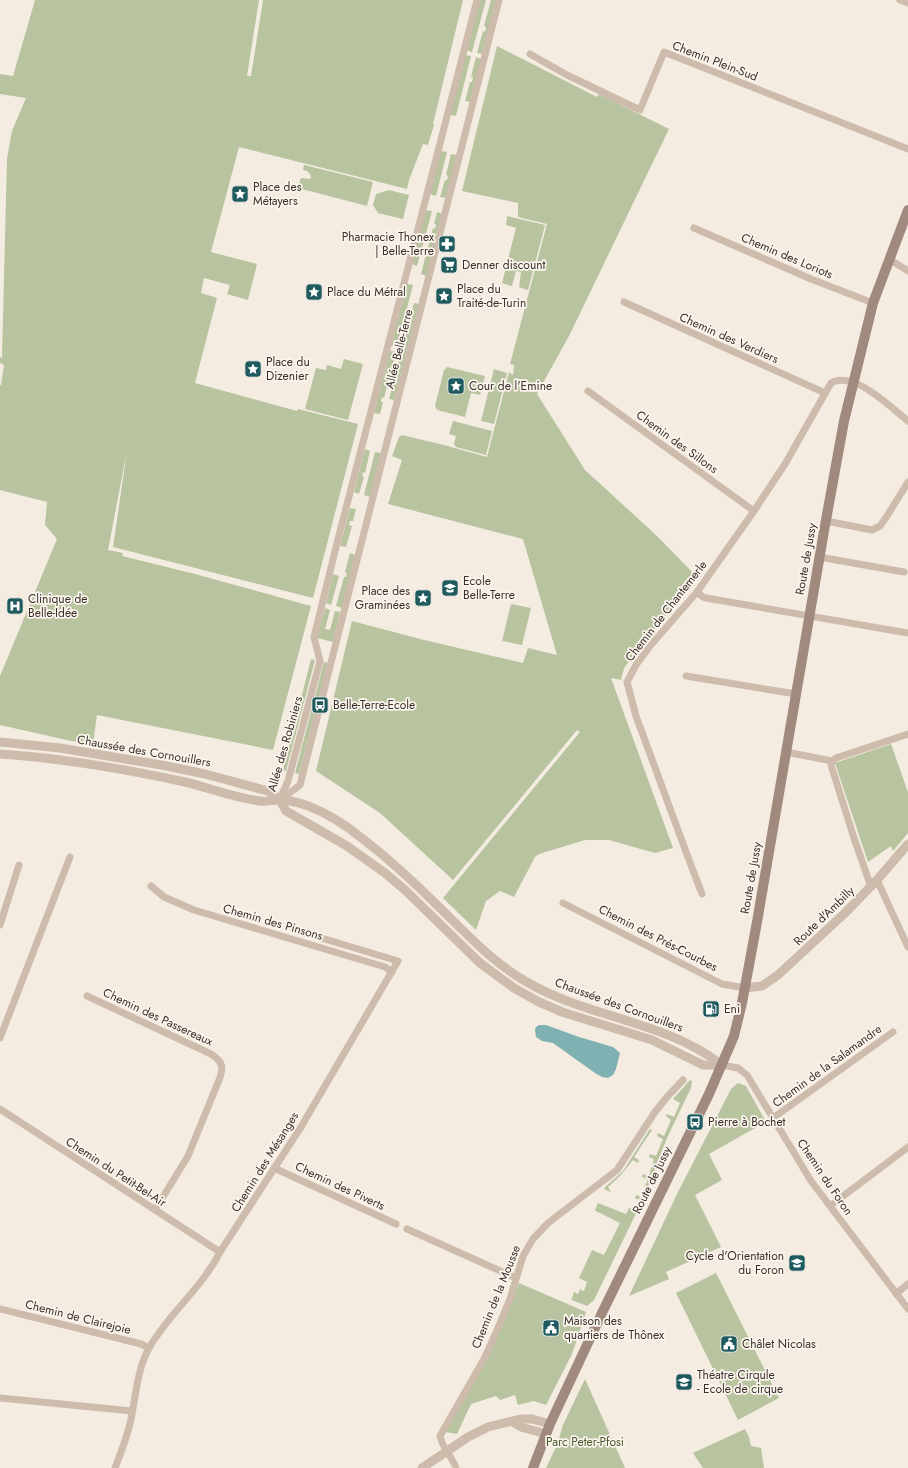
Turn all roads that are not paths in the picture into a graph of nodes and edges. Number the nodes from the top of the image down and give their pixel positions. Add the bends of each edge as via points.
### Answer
1 (476, 0) edge
2 (499, 0) edge
3 (900, 0) edge
4 (908, 3) edge
5 (530, 54) dead end
6 (908, 149) edge
7 (908, 210) edge
8 (694, 228) dead end
9 (889, 258) junction
10 (908, 271) edge
11 (624, 302) dead end
12 (873, 303) junction
13 (853, 382) junction
14 (588, 391) dead end
15 (825, 393) junction
16 (908, 421) edge
17 (908, 482) edge
18 (754, 510) junction
19 (826, 521) junction
20 (819, 556) junction
21 (904, 572) dead end
22 (697, 592) junction
23 (810, 616) junction
24 (908, 633) edge
25 (314, 637) joint
26 (686, 676) dead end
27 (326, 680) joint
28 (796, 694) junction
29 (908, 734) edge
30 (0, 742) edge
31 (786, 752) junction
32 (0, 754) edge
33 (832, 762) junction
34 (280, 800) junction
35 (908, 844) edge
36 (70, 857) dead end
37 (19, 864) dead end
38 (874, 884) junction
39 (151, 886) dead end
40 (702, 894) dead end
41 (563, 903) dead end
42 (0, 925) edge
43 (298, 930) dead end
44 (908, 947) edge
45 (392, 972) junction
46 (745, 988) junction
47 (87, 996) dead end
48 (893, 1032) dead end
49 (0, 1038) edge
50 (722, 1065) junction
51 (683, 1080) dead end
52 (0, 1109) edge
53 (773, 1118) junction
54 (908, 1147) edge
55 (274, 1168) junction
56 (830, 1206) junction
57 (155, 1210) junction
58 (396, 1224) dead end
59 (407, 1229) dead end
60 (220, 1252) junction
61 (516, 1278) junction
62 (908, 1284) edge
63 (896, 1294) junction
64 (0, 1309) edge
65 (908, 1309) edge
66 (149, 1348) junction
67 (0, 1398) edge
68 (132, 1411) junction
69 (513, 1422) junction
70 (550, 1424) junction
71 (546, 1434) junction
72 (446, 1451) junction
73 (115, 1468) edge
74 (422, 1468) edge
75 (456, 1468) edge
76 (533, 1468) edge

1 - 25 street, Allée Belle-Terre
2 - 27 street, Allée Belle-Terre
3 - 4 street
5 - 6 street, Chemin Plein-Sud via 640,110 664,52
7 - 9 main road, Route de Jussy
8 - 12 street, Chemin des Loriots
9 - 10 street
9 - 12 main road, Route de Jussy
11 - 15 street, Chemin des Verdiers
12 - 13 main road, Route de Jussy
13 - 15 street, Chemin de Chantemerle via 835,381
13 - 16 street via 865,387
13 - 19 main road, Route de Jussy via 842,428
14 - 18 street, Chemin des Sillons
15 - 18 street, Chemin de Chantemerle via 789,458
17 - 19 street via 888,516 880,526 872,530
18 - 22 street, Chemin de Chantemerle
19 - 20 main road, Route de Jussy
20 - 21 street
20 - 23 main road, Route de Jussy
22 - 23 street via 703,597
22 - 40 street, Chemin de Chantemerle via 650,646 636,665 628,682 636,716
23 - 24 street
23 - 28 main road, Route de Jussy
25 - 34 street, Allée des Robiniers via 320,661 288,781
26 - 28 street
27 - 34 street, Allée des Robiniers via 300,784
28 - 31 main road, Route de Jussy
29 - 33 street via 836,758
30 - 34 street, Chaussée des Cornouillers via 60,748 167,766 268,791
31 - 33 street
31 - 46 main road, Route de Jussy
32 - 34 street, Chaussée des Cornouillers via 82,764 161,778 259,801
33 - 38 street via 861,859
34 - 50 street, Chaussée des Cornouillers via 307,805 363,839 390,860 492,957 524,980 561,999 676,1037
34 - 50 street, Chaussée des Cornouillers via 286,811 347,846 385,873 480,963 514,988 562,1012 652,1040 703,1065
35 - 38 street, Route d'Ambilly
36 - 49 street
37 - 42 street
38 - 44 street
38 - 46 street, Route d'Ambilly via 778,975 762,986
39 - 45 street, Chemin des Pinsons via 164,897 194,910 385,967
41 - 46 street, Chemin des Prés-Courbes via 722,984
43 - 45 street via 398,961
45 - 55 street, Chemin des Mésanges
46 - 50 main road, Route de Jussy via 734,1036
47 - 57 street, Chemin des Passereaux via 211,1054 222,1064 219,1080 188,1156
48 - 53 street, Chemin de la Salamandre
50 - 53 street, Chemin du Foron via 738,1068 747,1075
50 - 70 main road, Route de Jussy
51 - 61 street, Chemin de la Mousse via 655,1112 617,1170 548,1223 533,1238 523,1256
52 - 57 street, Chemin du Petit-Bel-Air
53 - 56 street, Chemin du Foron
54 - 56 street
55 - 58 street, Chemin des Piverts
55 - 60 street, Chemin des Mésanges
56 - 63 street, Chemin du Foron
57 - 60 street, Chemin du Petit-Bel-Air
59 - 61 street
60 - 66 street, Chemin des Mésanges via 203,1280 164,1325
61 - 72 street, Chemin de la Mousse via 510,1299 484,1359 442,1430 441,1444
62 - 63 street
63 - 65 street, Chemin du Foron
64 - 66 street, Chemin de Clairejoie
66 - 68 street, Chemin des Mésanges via 141,1368
67 - 68 street
68 - 73 street, Chemin des Mésanges
69 - 70 street via 532,1419
69 - 71 street
69 - 72 street via 478,1431
70 - 71 main road, Route de Jussy
71 - 76 main road, Route de Jussy
72 - 74 street
72 - 75 street, Chemin de la Mousse

